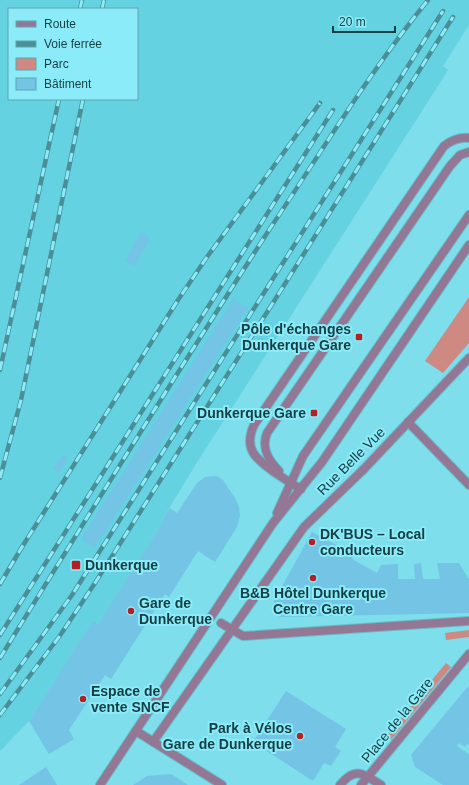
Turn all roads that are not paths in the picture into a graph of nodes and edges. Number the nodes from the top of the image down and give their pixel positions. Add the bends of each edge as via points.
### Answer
1 (469, 138) edge
2 (469, 152) edge
3 (469, 215) edge
4 (469, 245) edge
5 (469, 358) edge
6 (408, 422) junction
7 (291, 483) junction
8 (469, 485) edge
9 (300, 490) junction
10 (273, 523) junction
11 (469, 621) edge
12 (222, 623) dead end
13 (232, 629) junction
14 (469, 654) edge
15 (136, 731) junction
16 (153, 742) junction
17 (368, 777) junction
18 (100, 785) edge
19 (222, 785) edge
20 (340, 785) edge
21 (361, 785) edge
22 (381, 785) edge

1 - 7 street via 453,140 441,151 254,425 250,440 254,456
2 - 7 street via 460,155 450,166 267,433 264,442 266,453
3 - 7 street, Rue Belle Vue via 303,456
4 - 9 street, Rue Belle Vue via 322,462
5 - 6 street, Rue Belle Vue
6 - 8 street
6 - 13 street, Rue Belle Vue via 304,527
7 - 9 street
7 - 10 street, Rue Belle Vue
9 - 10 street, Rue Belle Vue
10 - 15 street, Rue Belle Vue
11 - 13 street via 243,636
12 - 13 street
13 - 16 street
14 - 17 street, Place de la Gare
15 - 16 street
15 - 18 street
16 - 19 street
17 - 20 street, Place de la Gare via 353,773
17 - 21 street
17 - 22 street

